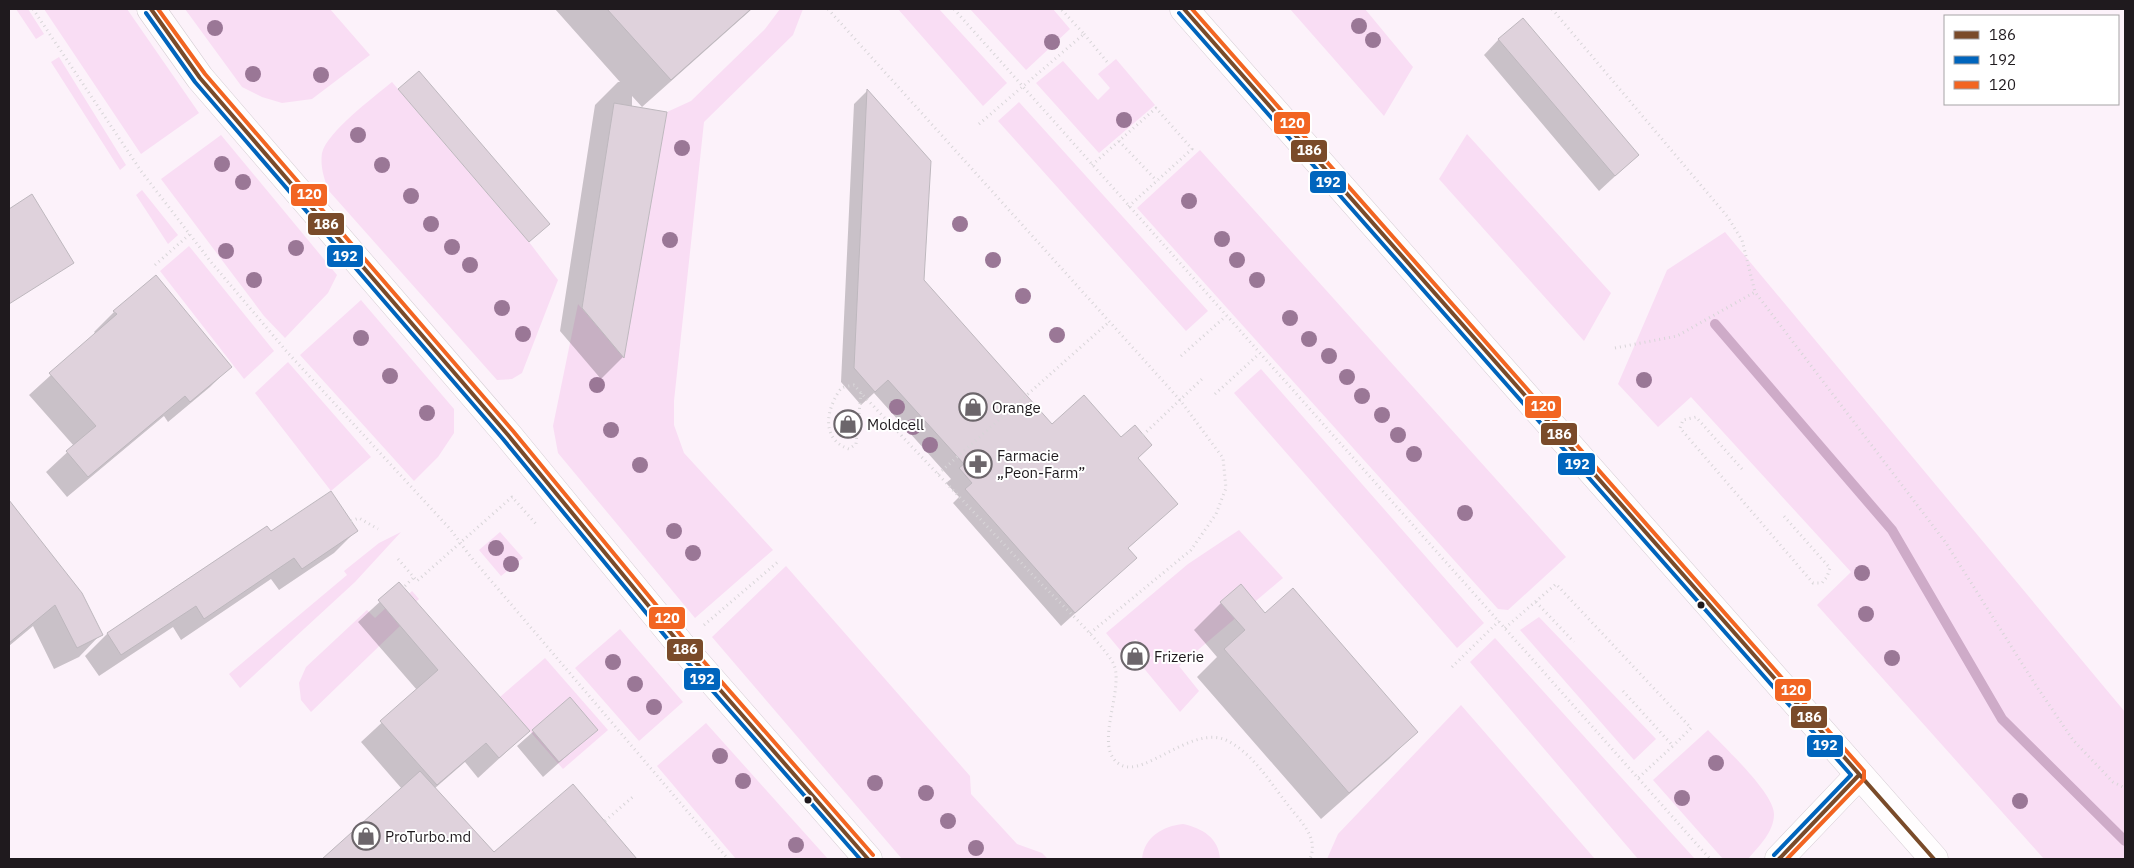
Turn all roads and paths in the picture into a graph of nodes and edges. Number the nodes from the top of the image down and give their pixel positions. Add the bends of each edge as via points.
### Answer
1 (33, 9) edge
2 (151, 9) edge
3 (828, 9) edge
4 (954, 9) edge
5 (1061, 9) edge
6 (1184, 9) edge
7 (1552, 9) edge
8 (1084, 34) junction
9 (1108, 63) dead end
10 (1022, 86) junction
11 (979, 124) dead end
12 (1119, 141) junction
13 (1092, 165) junction
14 (1157, 181) junction
15 (1128, 206) junction
16 (190, 234) junction
17 (155, 265) dead end
18 (1755, 292) junction
19 (1226, 316) junction
20 (1109, 322) junction
21 (1615, 348) dead end
22 (1259, 354) junction
23 (1181, 356) dead end
24 (1202, 379) dead end
25 (861, 392) junction
26 (1215, 394) dead end
27 (1180, 400) junction
28 (1143, 435) dead end
29 (1742, 469) dead end
30 (938, 475) junction
31 (512, 497) dead end
32 (1782, 514) dead end
33 (351, 520) dead end
34 (378, 529) dead end
35 (461, 542) junction
36 (398, 559) dead end
37 (780, 560) dead end
38 (414, 577) junction
39 (404, 586) dead end
40 (1536, 602) junction
41 (1499, 621) junction
42 (703, 626) dead end
43 (1505, 628) junction
44 (1089, 634) junction
45 (1574, 642) dead end
46 (1452, 667) dead end
47 (1623, 691) dead end
48 (1673, 746) junction
49 (1859, 775) junction
50 (1637, 779) junction
51 (2125, 788) edge
52 (635, 795) dead end
53 (604, 821) dead end
54 (728, 859) edge
55 (868, 859) edge
56 (1310, 859) edge
57 (1710, 859) edge
58 (1779, 859) edge
59 (1934, 859) edge

1 - 16 path via 141,171
2 - 55 main road via 205,83 508,435 680,644
3 - 20 path
4 - 10 path
5 - 8 path
6 - 49 main road
7 - 18 path via 1727,216 1742,240
8 - 9 path
8 - 10 path
10 - 11 path
10 - 13 path
12 - 13 path
12 - 14 path
12 - 14 path via 1156,108 1192,149
13 - 15 path
14 - 15 path
15 - 19 path
16 - 17 path
16 - 35 path via 288,353
18 - 21 path via 1677,336
18 - 51 path via 1946,543 2073,740 2113,782
19 - 22 path
19 - 23 path
20 - 27 path
20 - 30 path
22 - 26 path
22 - 41 path
24 - 27 path
25 - 25 path via 854,385 842,388 827,417 830,434 849,449 856,444
25 - 30 path
27 - 28 path
27 - 44 path via 1223,458 1226,488 1216,514 1191,550
29 - 32 path via 1696,417 1683,420 1680,428 1813,583 1822,583 1830,568
30 - 44 path
31 - 35 path
33 - 34 path via 359,518
35 - 38 path via 417,581
35 - 54 path
36 - 38 path
37 - 42 path
38 - 39 path
40 - 43 path
40 - 45 path
40 - 48 path via 1556,584 1691,728
41 - 43 path
41 - 46 path
43 - 50 path
44 - 56 path via 1113,663 1116,677 1109,744 1114,760 1122,766 1133,767 1187,742 1208,738 1226,740 1248,754 1310,833 1313,851
47 - 48 path
48 - 50 path
49 - 58 main road
49 - 59 main road
50 - 57 path
52 - 53 path

